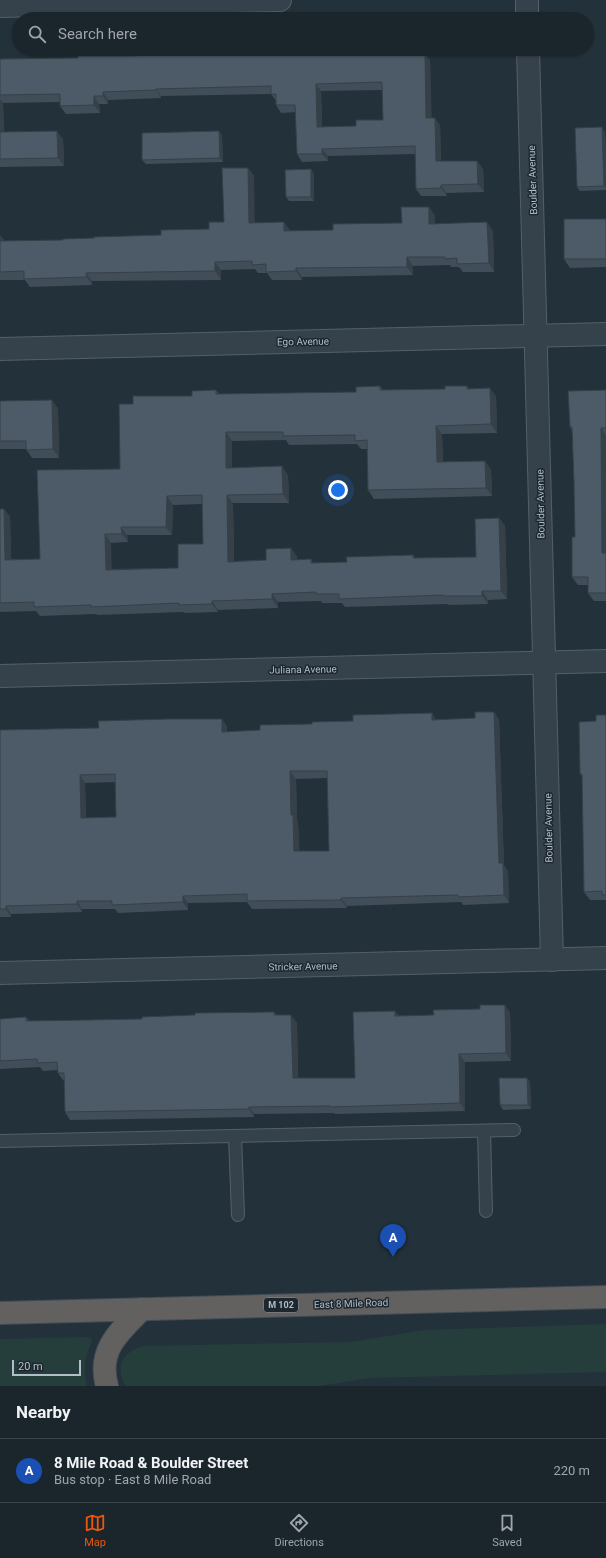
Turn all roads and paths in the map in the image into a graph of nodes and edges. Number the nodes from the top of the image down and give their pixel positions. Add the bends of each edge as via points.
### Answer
1 (280, 0) edge
2 (527, 0) edge
3 (0, 6) edge
4 (527, 12) edge
5 (528, 56) edge
6 (606, 334) edge
7 (536, 336) junction
8 (0, 349) edge
9 (606, 661) edge
10 (544, 663) junction
11 (0, 676) edge
12 (606, 958) edge
13 (552, 960) junction
14 (0, 973) edge
15 (514, 1130) dead end
16 (484, 1131) junction
17 (235, 1136) junction
18 (0, 1141) edge
19 (486, 1211) dead end
20 (238, 1215) dead end
21 (606, 1297) edge
22 (142, 1309) junction
23 (0, 1312) edge
24 (107, 1386) edge

1 - 3 street
2 - 4 street
5 - 7 street, Boulder Avenue
6 - 7 street, Ego Avenue
7 - 8 street, Ego Avenue
7 - 10 street, Boulder Avenue
9 - 10 street, Juliana Avenue
10 - 11 street, Juliana Avenue
10 - 13 street, Boulder Avenue
12 - 13 street, Stricker Avenue
13 - 14 street, Stricker Avenue
15 - 16 lane
16 - 17 lane
16 - 19 lane
17 - 18 lane
17 - 20 lane
21 - 22 highway, East 8 Mile Road / M 102
22 - 23 highway, East 8 Mile Road / M 102
22 - 24 highway via 115,1336 107,1352 104,1365

